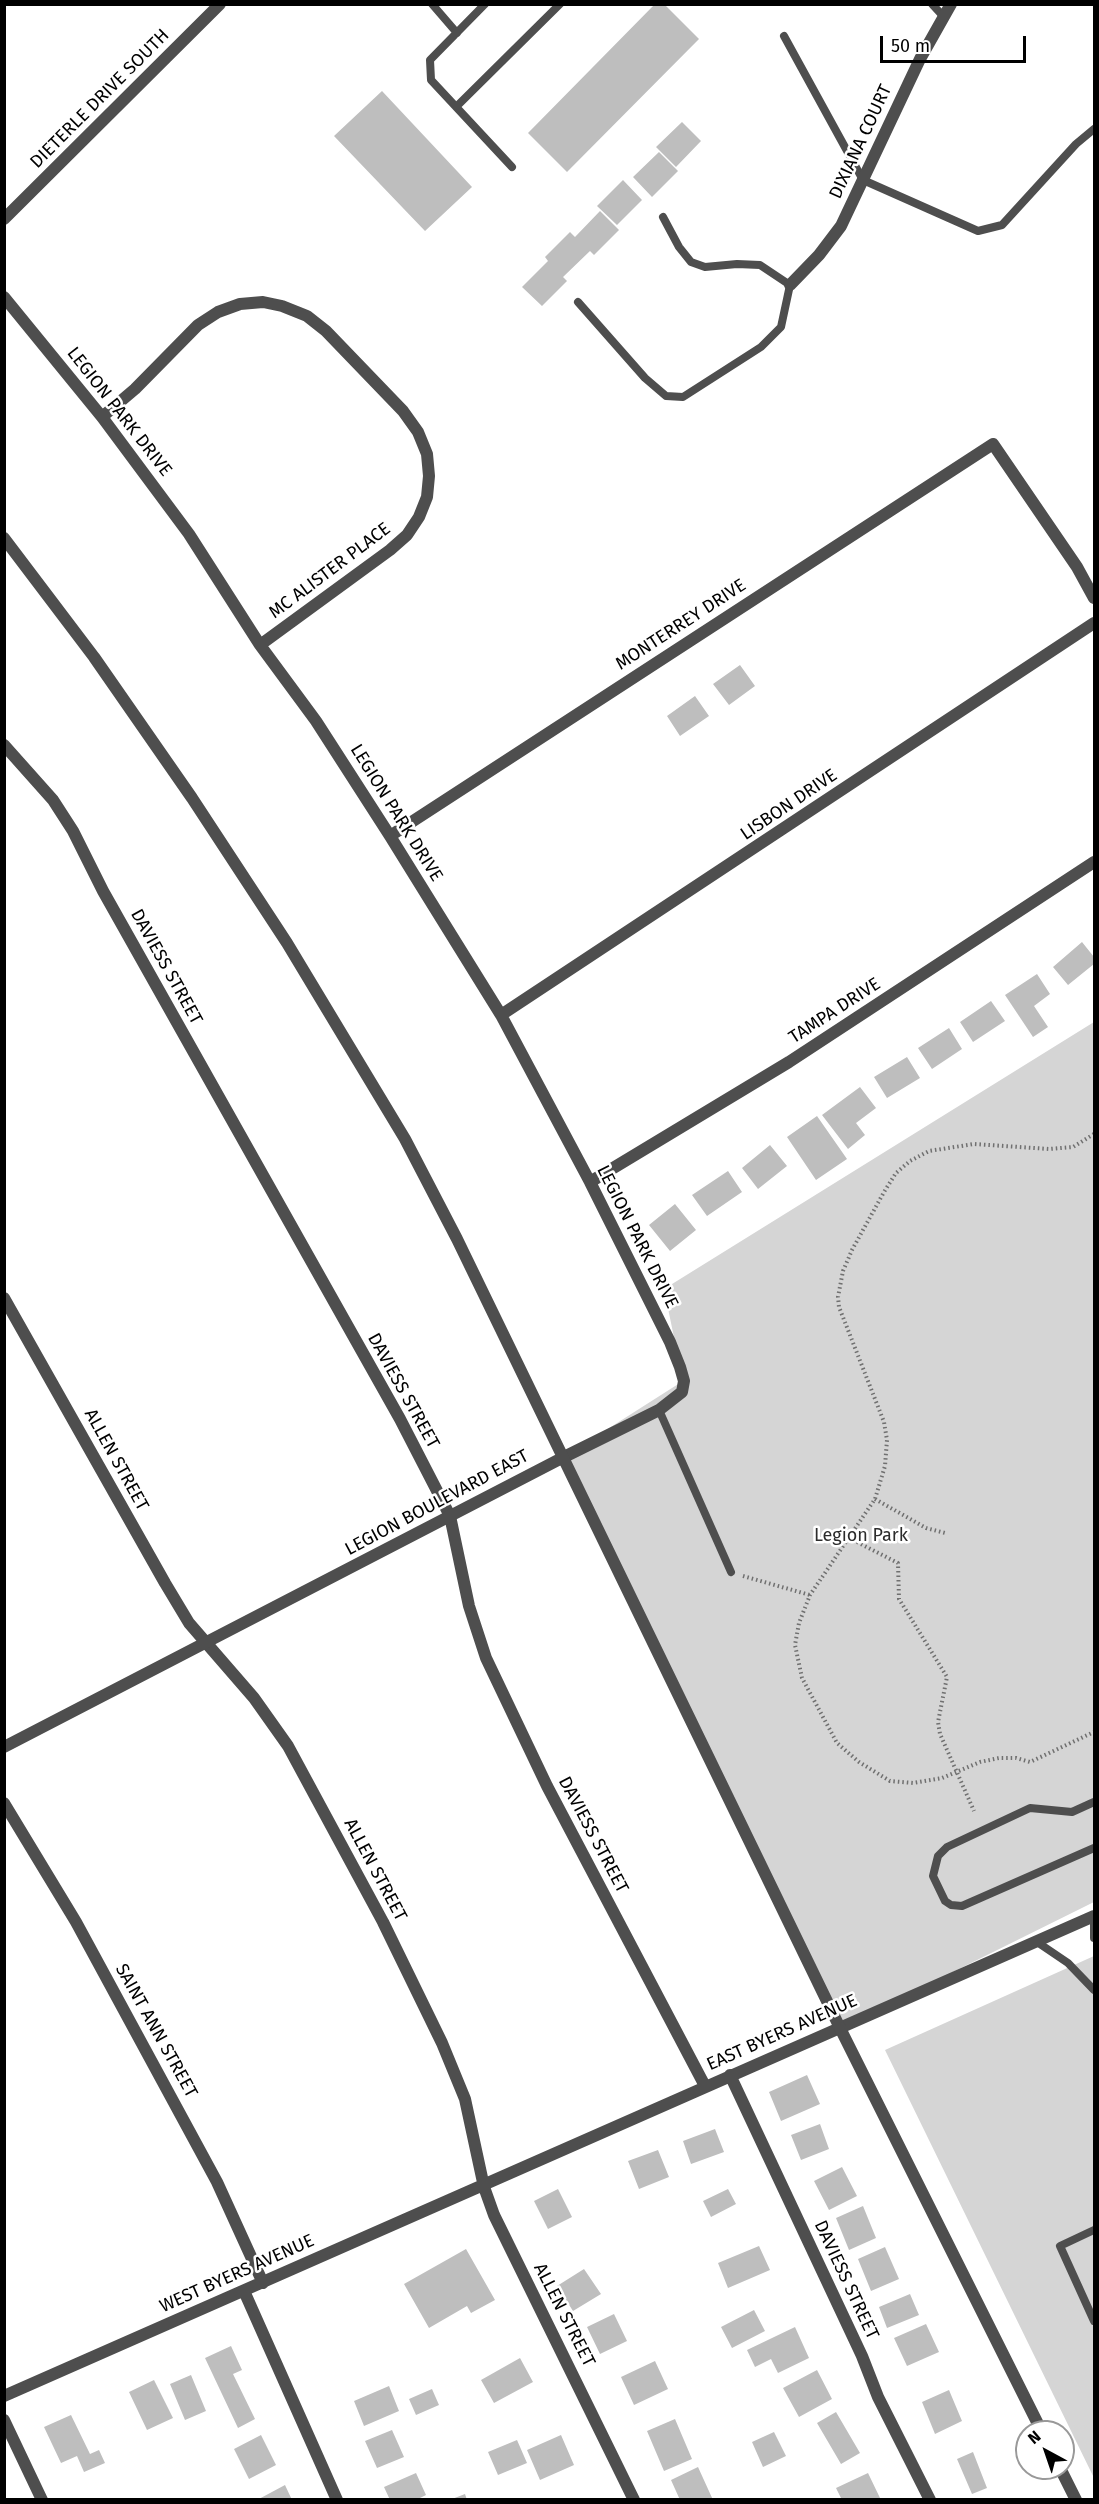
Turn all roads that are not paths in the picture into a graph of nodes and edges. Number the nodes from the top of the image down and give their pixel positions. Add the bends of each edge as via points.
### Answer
1 (220, 4) edge
2 (432, 4) edge
3 (485, 4) edge
4 (560, 4) edge
5 (932, 4) edge
6 (951, 4) edge
7 (944, 18) junction
8 (457, 33) junction
9 (784, 36) dead end
10 (456, 107) junction
11 (1095, 129) edge
12 (512, 166) dead end
13 (863, 180) junction
14 (663, 217) dead end
15 (4, 219) edge
16 (790, 285) junction
17 (4, 297) edge
18 (578, 302) dead end
19 (102, 417) junction
20 (4, 538) edge
21 (1095, 598) edge
22 (1095, 623) edge
23 (260, 645) junction
24 (4, 745) edge
25 (390, 836) junction
26 (1095, 862) edge
27 (501, 1015) junction
28 (590, 1182) junction
29 (4, 1298) edge
30 (682, 1392) joint
31 (660, 1410) junction
32 (562, 1458) junction
33 (450, 1516) junction
34 (731, 1572) road end
35 (206, 1644) junction
36 (4, 1747) edge
37 (1095, 1802) edge
38 (4, 1803) edge
39 (1095, 1848) edge
40 (1094, 1916) edge
41 (1095, 1938) edge
42 (1037, 1942) junction
43 (1095, 1990) edge
44 (840, 2028) junction
45 (730, 2075) junction
46 (705, 2086) junction
47 (484, 2187) junction
48 (1095, 2230) edge
49 (263, 2283) junction
50 (244, 2291) junction
51 (1095, 2321) edge
52 (4, 2396) edge
53 (4, 2420) edge
54 (1036, 2420) edge
55 (1066, 2480) edge
56 (42, 2499) edge
57 (337, 2499) edge
58 (634, 2499) edge
59 (930, 2499) edge
60 (1076, 2499) edge

1 - 15 street, DIETERLE DRIVE SOUTH
2 - 8 lane
3 - 8 lane
4 - 10 lane
5 - 7 lane
6 - 7 street, DIXIANA COURT
7 - 13 street, DIXIANA COURT
8 - 10 lane via 430,60 431,80
9 - 13 lane
10 - 12 lane
11 - 13 lane via 1076,144 1002,225 978,231
13 - 16 street, DIXIANA COURT via 841,226
14 - 16 lane via 691,262 705,267 760,266
16 - 18 lane via 781,327 760,347 683,397 666,396 645,378
17 - 19 street, LEGION PARK DRIVE
19 - 23 street, LEGION PARK DRIVE via 189,534
19 - 23 street, MC ALISTER PLACE via 198,325 240,304 263,302 306,316 326,331 403,411 418,432 427,454 427,497 420,517 407,535
20 - 32 street via 94,657 192,798 347,1041 457,1239
21 - 25 street, MONTERREY DRIVE via 993,444
22 - 27 street, LISBON DRIVE
23 - 25 street, LEGION PARK DRIVE via 316,721
24 - 33 street, DAVIESS STREET via 52,800 73,831
25 - 27 street, LEGION PARK DRIVE
26 - 28 street, TAMPA DRIVE via 789,1062
27 - 28 street, LEGION PARK DRIVE
28 - 30 street, LEGION PARK DRIVE via 670,1342 684,1382
29 - 35 street, ALLEN STREET via 165,1583
30 - 31 street, LEGION BOULEVARD EAST
31 - 32 street, LEGION BOULEVARD EAST
31 - 34 lane
32 - 33 street, LEGION BOULEVARD EAST
32 - 44 street
33 - 35 street, LEGION BOULEVARD EAST
33 - 46 street, DAVIESS STREET via 469,1606 486,1658 547,1786
35 - 36 street, LEGION BOULEVARD EAST
35 - 47 street, ALLEN STREET via 254,1698 288,1746 383,1922 465,2099
37 - 39 lane via 1072,1812 1029,1809 947,1847 938,1856 933,1876 945,1901 962,1906
38 - 49 street, SAINT ANN STREET via 76,1922 217,2182
40 - 41 lane
40 - 42 street, EAST BYERS AVENUE
42 - 43 lane via 1068,1963
42 - 44 street, EAST BYERS AVENUE
44 - 45 street, EAST BYERS AVENUE
44 - 54 street
45 - 46 street, EAST BYERS AVENUE
45 - 59 street, DAVIESS STREET via 878,2397
46 - 47 street, EAST BYERS AVENUE
47 - 49 street, WEST BYERS AVENUE
47 - 58 street, ALLEN STREET via 494,2215
48 - 51 lane via 1060,2246
49 - 50 street, WEST BYERS AVENUE
50 - 52 street, WEST BYERS AVENUE
50 - 57 street
53 - 56 street
55 - 60 street

